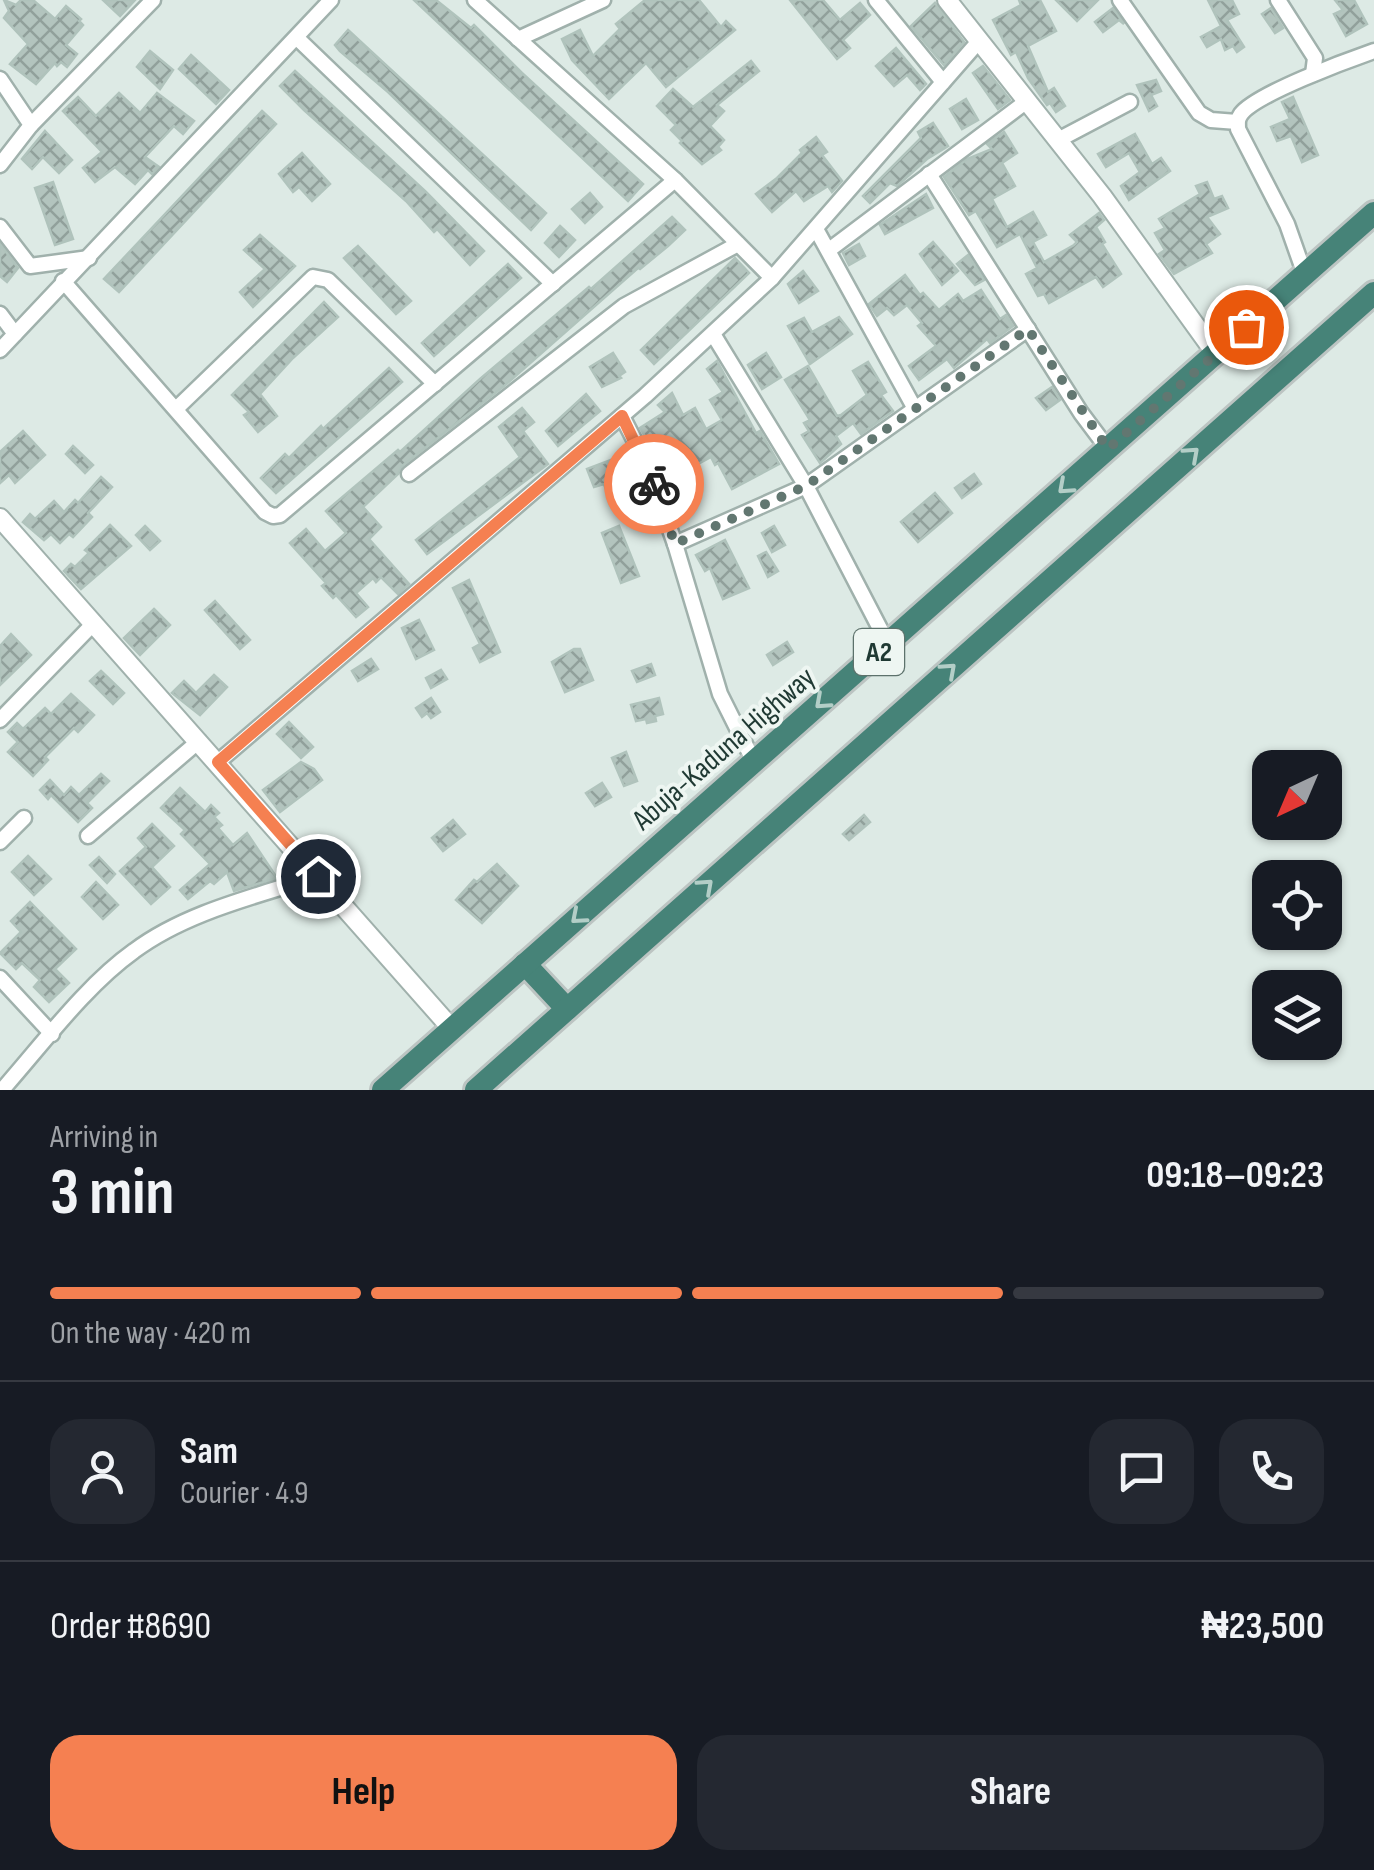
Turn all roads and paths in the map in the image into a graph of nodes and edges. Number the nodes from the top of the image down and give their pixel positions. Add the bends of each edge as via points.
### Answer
1 (153, 0) edge
2 (331, 0) edge
3 (475, 0) edge
4 (603, 0) edge
5 (876, 0) edge
6 (947, 0) edge
7 (1120, 0) edge
8 (1278, 0) edge
9 (297, 38) junction
10 (518, 39) junction
11 (979, 41) junction
12 (1374, 50) edge
13 (1313, 74) junction
14 (0, 79) edge
15 (944, 82) junction
16 (1026, 101) junction
17 (1130, 102) dead end
18 (1237, 122) junction
19 (31, 125) junction
20 (1058, 140) junction
21 (0, 165) edge
22 (929, 174) junction
23 (675, 180) junction
24 (1374, 213) edge
25 (0, 228) edge
26 (816, 229) junction
27 (738, 244) junction
28 (829, 250) junction
29 (90, 258) junction
30 (1305, 275) junction
31 (772, 278) junction
32 (64, 280) junction
33 (552, 284) junction
34 (1374, 293) edge
35 (0, 314) edge
36 (1028, 329) junction
37 (14, 334) junction
38 (712, 334) junction
39 (0, 350) edge
40 (1216, 354) junction
41 (434, 384) junction
42 (176, 409) junction
43 (915, 409) junction
44 (622, 416) junction
45 (1108, 449) junction
46 (409, 474) dead end
47 (806, 486) junction
48 (0, 518) edge
49 (675, 544) junction
50 (94, 624) junction
51 (888, 644) junction
52 (0, 720) edge
53 (199, 741) junction
54 (218, 762) junction
55 (754, 762) junction
56 (24, 818) dead end
57 (88, 836) dead end
58 (0, 842) edge
59 (318, 876) junction
60 (525, 964) junction
61 (0, 978) edge
62 (568, 1009) junction
63 (452, 1029) junction
64 (52, 1034) junction
65 (2, 1090) edge
66 (383, 1090) edge
67 (476, 1090) edge

1 - 19 street
2 - 9 street
3 - 10 street
4 - 10 street
5 - 15 street
6 - 11 street
7 - 18 street via 1199,112
8 - 13 street via 1306,38 1315,58
9 - 29 street
9 - 33 street
10 - 23 street
11 - 15 street
11 - 16 street
12 - 13 street
13 - 18 street via 1247,108
14 - 19 street
15 - 26 street
16 - 20 street
16 - 22 street
17 - 20 street
18 - 30 street
19 - 21 street
20 - 40 street
22 - 28 street
22 - 36 street
23 - 27 street
23 - 33 street
24 - 30 highway, Abuja-Kaduna Highway / A2
25 - 29 street via 30,266
26 - 28 street
26 - 31 street
27 - 31 street
27 - 46 street via 624,306
28 - 43 street
29 - 32 street
30 - 40 highway, Abuja-Kaduna Highway / A2
31 - 38 street
32 - 37 street
32 - 42 street
33 - 41 street
62 -> 34 highway, A2
35 - 37 street
36 - 43 street
36 - 45 street
37 - 39 street
38 - 44 street
38 - 47 street
40 - 45 highway, Abuja-Kaduna Highway / A2
41 - 42 street via 273,516
41 - 42 street via 328,280 313,277
43 - 47 street
44 - 49 street
44 - 54 street
45 -> 51 highway, Abuja-Kaduna Highway / A2
47 - 49 street
47 - 51 street
48 - 50 street
49 - 55 street via 720,694
50 - 52 street
50 - 53 street
51 -> 55 highway, Abuja-Kaduna Highway / A2
53 - 54 street
53 - 57 street
54 - 59 street
55 -> 60 highway, Abuja-Kaduna Highway / A2
56 - 58 street
59 - 63 street
59 - 64 street via 178,925 133,951
60 - 62 highway
60 - 63 highway, Abuja-Kaduna Highway / A2
61 - 64 street
62 - 67 highway, A2
63 - 66 highway, Abuja-Kaduna Highway / A2
64 - 65 street

